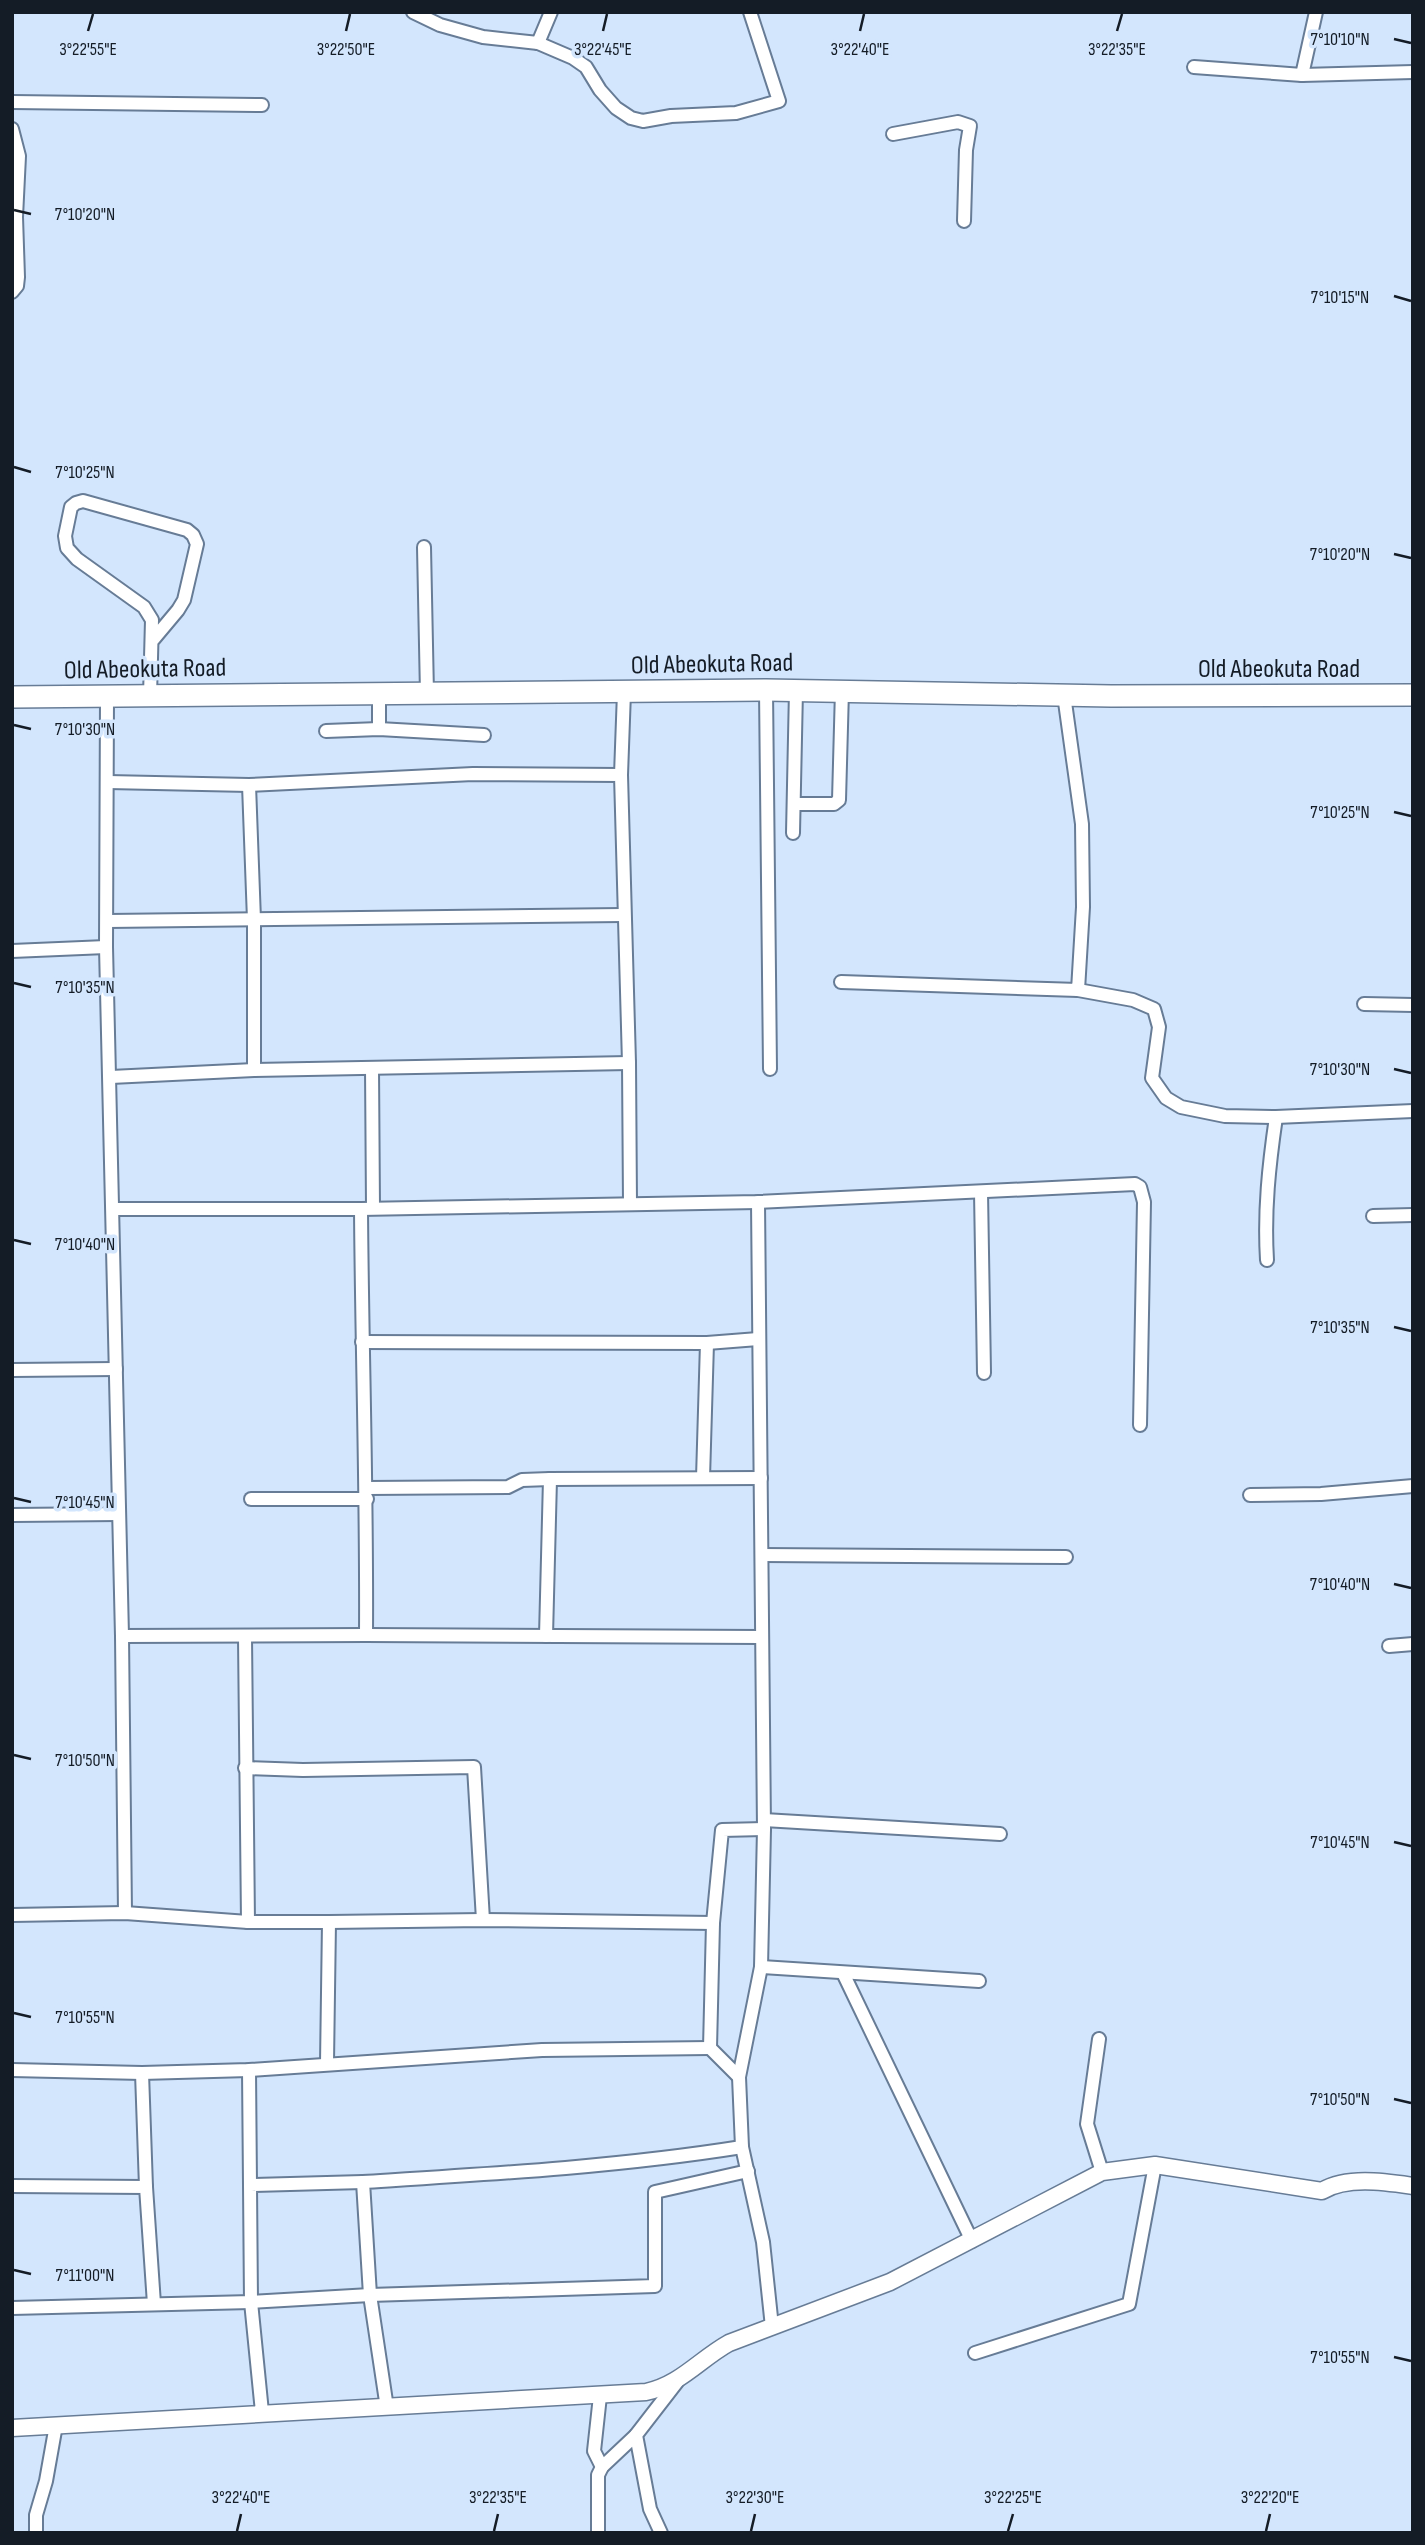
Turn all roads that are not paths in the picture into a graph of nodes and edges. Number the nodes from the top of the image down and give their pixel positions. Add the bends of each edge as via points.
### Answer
1 (413, 12) edge
2 (551, 12) edge
3 (750, 12) edge
4 (1316, 12) edge
5 (538, 43) junction
6 (1194, 67) dead end
7 (1413, 72) edge
8 (1302, 75) junction
9 (12, 102) edge
10 (262, 105) dead end
11 (12, 129) edge
12 (893, 134) dead end
13 (964, 221) dead end
14 (12, 292) edge
15 (424, 547) dead end
16 (152, 641) junction
17 (766, 690) junction
18 (796, 690) junction
19 (842, 690) junction
20 (624, 692) junction
21 (379, 694) junction
22 (427, 694) junction
23 (1064, 695) junction
24 (1413, 695) edge
25 (107, 696) junction
26 (150, 696) junction
27 (12, 698) edge
28 (379, 729) junction
29 (326, 731) dead end
30 (484, 735) dead end
31 (621, 775) junction
32 (108, 782) junction
33 (249, 785) junction
34 (794, 804) junction
35 (793, 833) dead end
36 (623, 915) junction
37 (254, 920) junction
38 (108, 921) junction
39 (106, 947) junction
40 (12, 951) edge
41 (841, 982) dead end
42 (1078, 990) junction
43 (1364, 1004) dead end
44 (1413, 1005) edge
45 (629, 1063) junction
46 (372, 1068) junction
47 (770, 1069) dead end
48 (254, 1070) junction
49 (111, 1077) junction
50 (1413, 1111) edge
51 (1276, 1117) junction
52 (981, 1192) junction
53 (758, 1202) junction
54 (630, 1204) junction
55 (367, 1208) junction
56 (113, 1209) junction
57 (1413, 1215) edge
58 (1373, 1216) dead end
59 (1268, 1260) dead end
60 (758, 1339) junction
61 (362, 1342) junction
62 (707, 1343) junction
63 (116, 1369) junction
64 (12, 1370) edge
65 (985, 1373) dead end
66 (1140, 1425) dead end
67 (703, 1478) junction
68 (761, 1478) junction
69 (550, 1479) junction
70 (1413, 1486) edge
71 (367, 1493) junction
72 (1250, 1495) dead end
73 (251, 1499) dead end
74 (119, 1514) junction
75 (12, 1515) edge
76 (762, 1555) junction
77 (1066, 1557) dead end
78 (366, 1634) junction
79 (122, 1636) junction
80 (546, 1636) junction
81 (245, 1637) junction
82 (761, 1637) junction
83 (1413, 1644) edge
84 (1389, 1646) dead end
85 (245, 1768) junction
86 (764, 1824) junction
87 (1000, 1834) dead end
88 (125, 1913) junction
89 (12, 1915) edge
90 (483, 1920) junction
91 (248, 1922) junction
92 (329, 1922) junction
93 (713, 1923) junction
94 (761, 1968) junction
95 (843, 1973) junction
96 (979, 1981) dead end
97 (1099, 2039) dead end
98 (710, 2048) junction
99 (327, 2063) junction
100 (12, 2070) edge
101 (248, 2070) junction
102 (142, 2073) junction
103 (739, 2077) junction
104 (743, 2147) junction
105 (1155, 2165) junction
106 (748, 2171) junction
107 (1102, 2172) junction
108 (363, 2182) junction
109 (250, 2185) junction
110 (12, 2186) edge
111 (1413, 2186) edge
112 (146, 2188) junction
113 (972, 2241) junction
114 (370, 2295) junction
115 (251, 2302) junction
116 (154, 2304) junction
117 (12, 2308) edge
118 (772, 2327) junction
119 (975, 2353) dead end
120 (679, 2379) junction
121 (600, 2396) junction
122 (387, 2408) junction
123 (262, 2412) junction
124 (55, 2425) junction
125 (12, 2428) edge
126 (636, 2435) junction
127 (602, 2468) junction
128 (36, 2533) edge
129 (598, 2533) edge
130 (661, 2533) edge

1 - 5 street via 483,37
2 - 5 street
3 - 5 street via 779,101 736,113 643,121 631,118 600,90 586,67
4 - 8 street
6 - 8 street
7 - 8 street
9 - 10 street
11 - 14 street via 19,156 18,276
12 - 13 street via 958,122 970,126
15 - 22 street
16 - 16 street via 152,620 144,607 67,548 65,536 76,503 83,501 193,535 197,544 184,600
16 - 26 street
17 - 18 highway, Old Abeokuta Road
17 - 20 highway, Old Abeokuta Road
17 - 47 street
18 - 19 highway, Old Abeokuta Road
18 - 34 street
19 - 23 highway, Old Abeokuta Road
19 - 34 street via 839,800 834,804
20 - 22 highway, Old Abeokuta Road
20 - 31 street
21 - 22 highway, Old Abeokuta Road
21 - 26 highway, Old Abeokuta Road
21 - 28 street
23 - 24 highway, Old Abeokuta Road
23 - 42 street via 1082,824
25 - 26 highway, Old Abeokuta Road
25 - 27 highway, Old Abeokuta Road
25 - 32 street
28 - 29 street
28 - 30 street
31 - 33 street via 473,774
31 - 36 street
32 - 33 street
32 - 38 street
33 - 37 street
34 - 35 street
36 - 37 street
36 - 45 street
37 - 38 street
37 - 48 street
38 - 39 street
39 - 40 street
39 - 49 street
41 - 42 street
42 - 51 street via 1133,1000 1154,1009 1159,1027 1152,1078 1166,1098 1181,1107 1225,1116
43 - 44 street
45 - 46 street
45 - 54 street
46 - 48 street
46 - 55 street
48 - 49 street
49 - 56 street
50 - 51 street
51 - 59 street via 1265,1219
52 - 53 street
52 - 65 street
52 - 66 street via 1140,1187 1144,1202
53 - 54 street
53 - 60 street
54 - 55 street
55 - 56 street
55 - 61 street
56 - 63 street
57 - 58 street
60 - 62 street
60 - 68 street
61 - 62 street
61 - 71 street
62 - 67 street
63 - 64 street
63 - 74 street
67 - 68 street
67 - 69 street
68 - 76 street
69 - 71 street via 522,1480 508,1487
69 - 80 street
70 - 72 street
71 - 73 street
71 - 78 street
74 - 75 street
74 - 79 street
76 - 77 street
76 - 82 street
78 - 80 street
78 - 81 street
79 - 81 street
79 - 88 street
80 - 82 street
81 - 85 street
82 - 86 street
83 - 84 street
85 - 90 street via 474,1767
85 - 91 street
86 - 87 street
86 - 93 street via 722,1830
86 - 94 street
88 - 89 street
88 - 91 street
90 - 92 street
90 - 93 street
91 - 92 street
92 - 99 street
93 - 98 street
94 - 95 street
94 - 103 street
95 - 96 street
95 - 113 street
97 - 107 street via 1087,2124
98 - 99 street via 542,2050
98 - 103 street
99 - 101 street
100 - 102 street
101 - 102 street
101 - 109 street
102 - 112 street
103 - 104 street
104 - 106 street
104 - 108 street via 557,2170
105 - 107 street
105 - 111 street via 1322,2191 1332,2185 1379,2181
105 - 119 street via 1129,2304
106 - 114 street via 655,2192 655,2286
106 - 118 street via 763,2242
107 - 113 street
108 - 109 street
108 - 114 street
109 - 115 street
110 - 112 street
112 - 116 street
113 - 118 street via 890,2283
114 - 115 street
114 - 122 street
115 - 116 street
115 - 123 street
116 - 117 street
118 - 120 street via 716,2350
120 - 121 street via 662,2389
120 - 126 street
121 - 122 street
121 - 127 street via 594,2451
122 - 123 street
123 - 124 street
124 - 125 street
124 - 128 street
126 - 127 street
126 - 130 street via 650,2509
127 - 129 street via 598,2475

